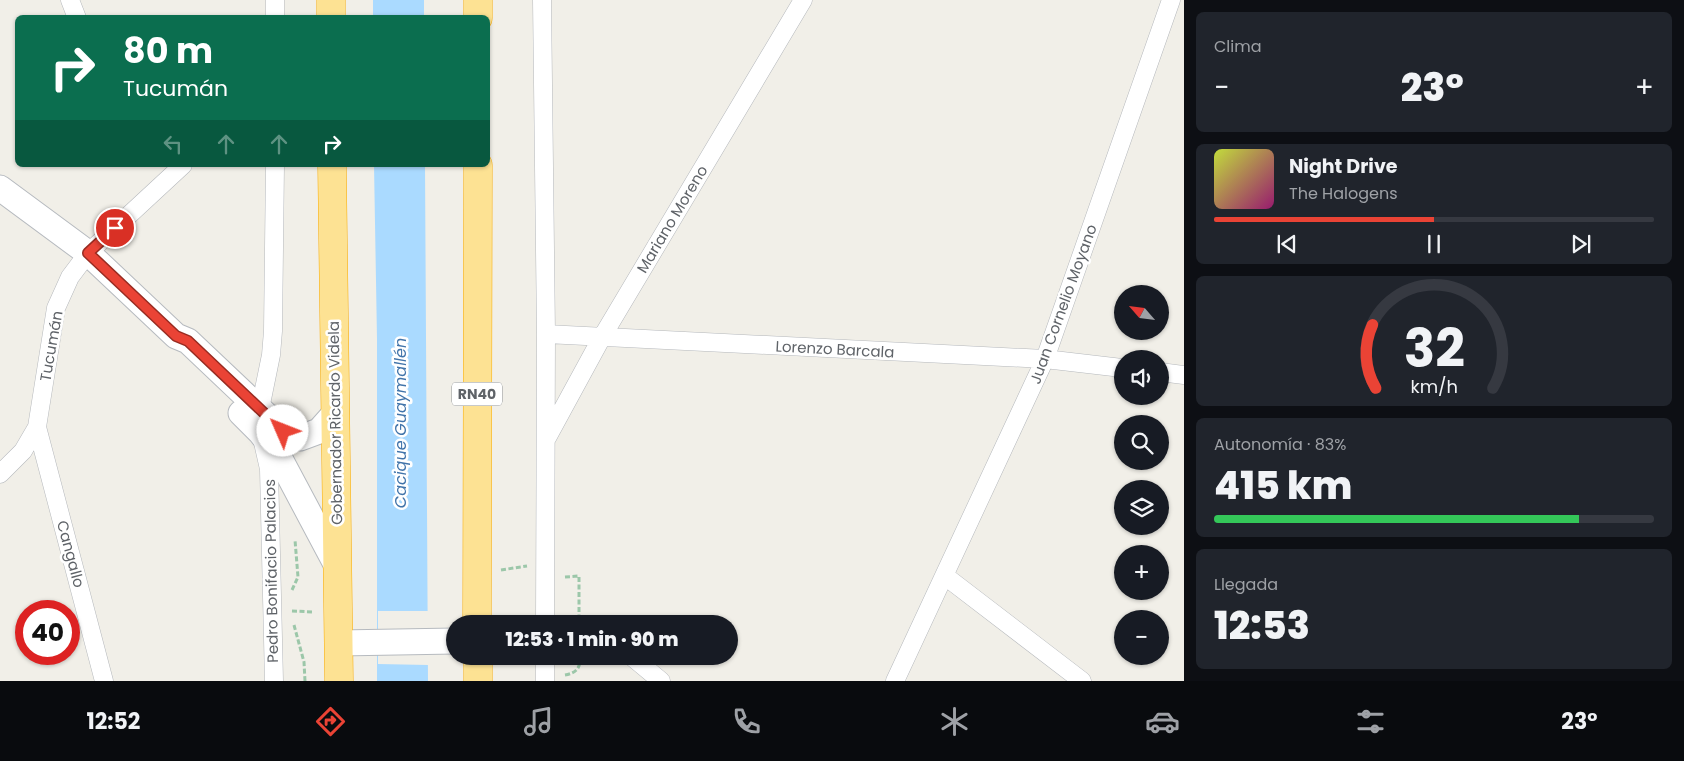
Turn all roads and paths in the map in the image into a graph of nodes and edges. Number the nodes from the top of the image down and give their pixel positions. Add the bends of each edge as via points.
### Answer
1 (70, 0) edge
2 (275, 0) edge
3 (331, 0) edge
4 (478, 0) edge
5 (542, 0) edge
6 (803, 0) edge
7 (1171, 0) edge
8 (76, 15) edge
9 (275, 15) edge
10 (331, 15) edge
11 (478, 15) edge
12 (181, 167) edge
13 (275, 167) edge
14 (332, 167) edge
15 (478, 167) edge
16 (0, 188) edge
17 (88, 253) junction
18 (546, 334) junction
19 (602, 337) junction
20 (1045, 359) junction
21 (1114, 367) edge
22 (1169, 373) edge
23 (1184, 375) edge
24 (336, 412) junction
25 (260, 421) junction
26 (37, 427) junction
27 (546, 440) junction
28 (0, 474) edge
29 (531, 565) dead end
30 (337, 566) junction
31 (477, 573) junction
32 (945, 576) junction
33 (545, 578) junction
34 (477, 615) edge
35 (546, 615) edge
36 (579, 615) edge
37 (446, 641) edge
38 (339, 643) junction
39 (478, 665) edge
40 (545, 665) edge
41 (642, 665) edge
42 (104, 681) edge
43 (274, 681) edge
44 (339, 681) edge
45 (478, 681) edge
46 (545, 681) edge
47 (661, 681) edge
48 (895, 681) edge
49 (1082, 681) edge

1 - 8 street
2 - 9 street
3 - 10 highway
4 - 11 highway
5 - 18 street
6 - 19 street, Mariano Moreno
7 - 20 street, Juan Cornelio Moyano
12 - 17 street, Tucumán
13 - 25 street, Pedro Bonifacio Palacios via 273,339
14 - 24 highway, Gobernador Ricardo Videla
15 - 31 highway, RN40
16 - 17 street
17 - 25 street via 176,336 180,350
17 - 26 street, Tucumán via 70,277 56,308
18 - 19 street, Lorenzo Barcala
18 - 27 street
19 - 20 street, Lorenzo Barcala
19 - 27 street, Mariano Moreno
20 - 21 street, Lorenzo Barcala
20 - 32 street, Juan Cornelio Moyano
22 - 23 street
24 - 25 street via 319,431 300,438
24 - 30 highway, Gobernador Ricardo Videla
25 - 30 street
25 - 43 street, Pedro Bonifacio Palacios via 269,469
26 - 28 street, Tucumán via 23,451
26 - 42 street, Cangallo
27 - 33 street
29 - 31 path
30 - 38 highway, Gobernador Ricardo Videla
31 - 34 highway, RN40
32 - 48 street, Juan Cornelio Moyano
32 - 49 street
33 - 35 street
33 - 36 path via 579,576
37 - 38 street
38 - 44 highway, Gobernador Ricardo Videla
39 - 45 highway
40 - 46 street
41 - 47 street

